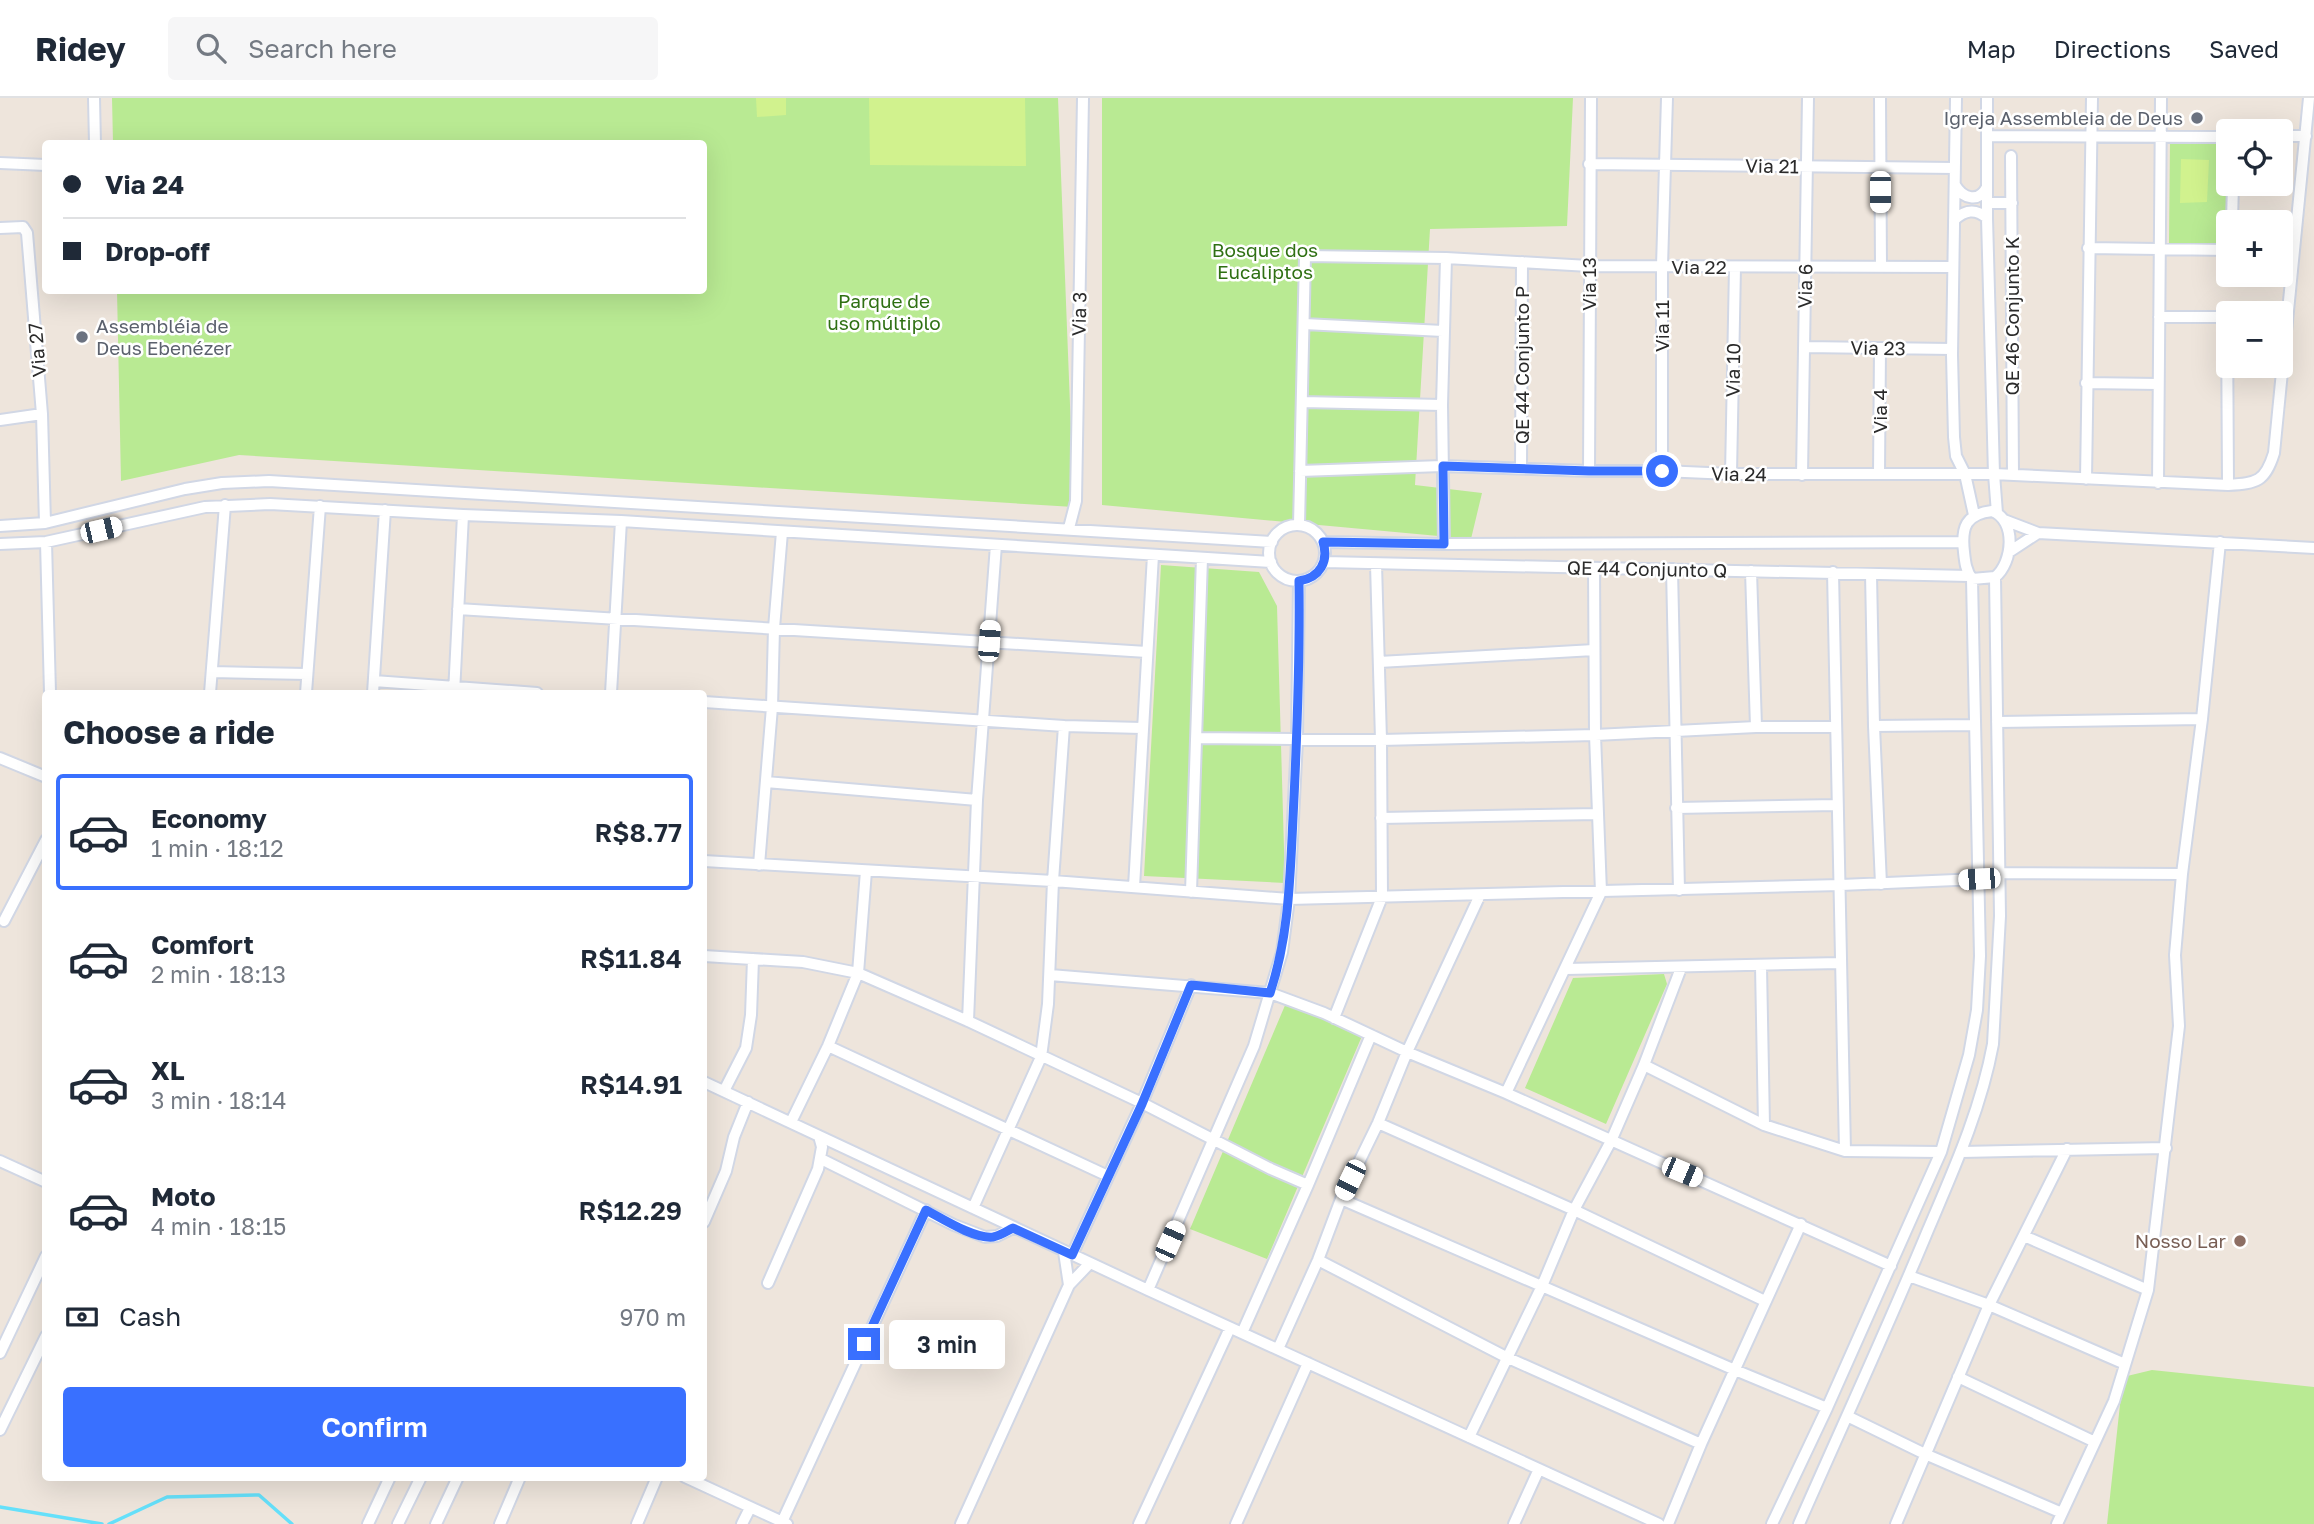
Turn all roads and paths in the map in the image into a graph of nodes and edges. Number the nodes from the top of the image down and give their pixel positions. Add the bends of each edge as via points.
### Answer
1 (94, 98) edge
2 (1083, 98) edge
3 (1591, 98) edge
4 (1667, 98) edge
5 (1808, 98) edge
6 (1880, 98) edge
7 (1956, 98) edge
8 (1987, 98) edge
9 (2092, 98) edge
10 (2161, 98) edge
11 (2309, 98) edge
12 (1987, 136) junction
13 (2091, 136) junction
14 (2293, 136) edge
15 (2305, 136) junction
16 (2160, 137) junction
17 (2216, 137) edge
18 (95, 140) edge
19 (2011, 156) dead end
20 (0, 163) edge
21 (1589, 164) junction
22 (42, 165) edge
23 (1665, 165) junction
24 (1807, 166) junction
25 (1880, 167) junction
26 (1955, 168) junction
27 (1955, 186) junction
28 (1987, 187) junction
29 (1987, 203) junction
30 (2012, 203) junction
31 (1987, 218) junction
32 (1954, 220) junction
33 (0, 228) edge
34 (2088, 248) junction
35 (2160, 250) junction
36 (2216, 250) edge
37 (2293, 250) edge
38 (1446, 258) junction
39 (1522, 261) junction
40 (1589, 266) junction
41 (1662, 267) junction
42 (1735, 267) junction
43 (1805, 267) junction
44 (1881, 267) junction
45 (1953, 267) junction
46 (2159, 317) junction
47 (2216, 317) edge
48 (1304, 324) junction
49 (1443, 331) junction
50 (1804, 347) junction
51 (1880, 348) junction
52 (1952, 349) junction
53 (2228, 378) edge
54 (2280, 378) edge
55 (2086, 383) junction
56 (1992, 384) junction
57 (2012, 384) junction
58 (2158, 384) junction
59 (1302, 402) junction
60 (1442, 405) junction
61 (42, 414) junction
62 (0, 420) edge
63 (1443, 466) junction
64 (1521, 468) junction
65 (1300, 471) junction
66 (1589, 471) junction
67 (1662, 471) junction
68 (1731, 474) junction
69 (1879, 474) junction
70 (1965, 474) junction
71 (1994, 474) junction
72 (1802, 475) junction
73 (2014, 475) junction
74 (2087, 479) junction
75 (2158, 483) junction
76 (2228, 485) junction
77 (140, 500) junction
78 (124, 504) junction
79 (225, 505) junction
80 (320, 506) junction
81 (385, 510) junction
82 (463, 515) junction
83 (1974, 515) junction
84 (2001, 516) junction
85 (146, 519) junction
86 (889, 519) junction
87 (904, 520) junction
88 (621, 521) junction
89 (45, 523) junction
90 (128, 523) junction
91 (1299, 525) junction
92 (0, 526) edge
93 (1069, 528) junction
94 (782, 532) junction
95 (2038, 533) junction
96 (888, 537) junction
97 (902, 538) junction
98 (46, 542) junction
99 (1272, 542) junction
100 (1323, 542) junction
101 (1963, 542) junction
102 (2220, 542) junction
103 (0, 544) edge
104 (1444, 544) junction
105 (996, 545) junction
106 (2314, 548) edge
107 (2009, 552) junction
108 (1153, 555) junction
109 (1202, 558) junction
110 (1270, 562) junction
111 (1324, 562) junction
112 (1376, 564) junction
113 (1594, 568) junction
114 (1672, 569) junction
115 (1751, 570) junction
116 (1833, 572) junction
117 (1871, 574) junction
118 (1995, 577) junction
119 (1970, 578) junction
120 (1299, 581) junction
121 (458, 609) junction
122 (617, 620) junction
123 (774, 628) junction
124 (989, 641) junction
125 (1594, 650) junction
126 (1147, 652) junction
127 (1379, 662) junction
128 (212, 672) junction
129 (307, 674) junction
130 (373, 687) edge
131 (50, 690) edge
132 (210, 690) edge
133 (306, 690) edge
134 (454, 690) edge
135 (611, 690) edge
136 (707, 702) edge
137 (772, 706) junction
138 (2202, 719) junction
139 (983, 721) junction
140 (1997, 722) junction
141 (1975, 725) junction
142 (1064, 726) junction
143 (1874, 726) junction
144 (1756, 727) junction
145 (1836, 727) junction
146 (1143, 728) junction
147 (1677, 730) junction
148 (1595, 735) junction
149 (1196, 738) junction
150 (1297, 740) junction
151 (1381, 740) junction
152 (0, 758) edge
153 (42, 775) edge
154 (765, 782) junction
155 (977, 800) junction
156 (1837, 805) junction
157 (1676, 808) junction
158 (1598, 814) junction
159 (1381, 818) junction
160 (42, 848) edge
161 (707, 861) edge
162 (758, 865) junction
163 (866, 871) junction
164 (2000, 873) junction
165 (2182, 874) junction
166 (974, 878) junction
167 (1979, 879) junction
168 (1054, 881) junction
169 (1881, 884) junction
170 (1841, 885) junction
171 (1134, 887) junction
172 (1679, 890) junction
173 (1191, 892) junction
174 (1601, 892) junction
175 (1480, 895) junction
176 (1382, 897) junction
177 (1289, 899) junction
178 (2000, 916) junction
179 (1979, 919) junction
180 (4, 921) dead end
181 (707, 956) edge
182 (753, 959) junction
183 (1840, 963) junction
184 (1761, 965) junction
185 (1681, 968) junction
186 (1566, 969) junction
187 (858, 973) junction
188 (1050, 975) junction
189 (1191, 985) junction
190 (1270, 993) junction
191 (1334, 1018) junction
192 (968, 1021) junction
193 (1371, 1035) junction
194 (828, 1046) junction
195 (1407, 1052) junction
196 (1041, 1057) junction
197 (1644, 1065) junction
198 (707, 1083) edge
199 (724, 1091) junction
200 (1506, 1093) junction
201 (748, 1102) junction
202 (1142, 1104) junction
203 (791, 1122) junction
204 (1378, 1123) junction
205 (1764, 1125) junction
206 (1009, 1130) junction
207 (819, 1136) junction
208 (1214, 1141) junction
209 (1611, 1141) junction
210 (2166, 1148) junction
211 (2067, 1149) junction
212 (1845, 1152) junction
213 (1941, 1152) junction
214 (1961, 1152) junction
215 (821, 1160) junction
216 (0, 1162) edge
217 (1108, 1176) junction
218 (42, 1180) edge
219 (1308, 1185) junction
220 (1341, 1199) junction
221 (973, 1208) junction
222 (926, 1210) junction
223 (1574, 1210) junction
224 (707, 1215) edge
225 (1801, 1224) junction
226 (1013, 1228) junction
227 (2024, 1236) junction
228 (1068, 1253) junction
229 (1318, 1260) junction
230 (1090, 1263) junction
231 (42, 1264) edge
232 (1891, 1266) junction
233 (1909, 1276) junction
234 (768, 1283) dead end
235 (1069, 1285) junction
236 (1542, 1286) junction
237 (1148, 1290) junction
238 (2148, 1290) junction
239 (1765, 1301) junction
240 (1989, 1305) junction
241 (1230, 1328) junction
242 (1242, 1333) junction
243 (42, 1344) edge
244 (1279, 1349) junction
245 (0, 1353) edge
246 (1851, 1354) junction
247 (1506, 1356) junction
248 (1308, 1363) junction
249 (2125, 1364) junction
250 (1870, 1365) junction
251 (1735, 1370) junction
252 (1958, 1377) junction
253 (1828, 1408) junction
254 (1847, 1416) junction
255 (0, 1430) edge
256 (1469, 1437) junction
257 (2095, 1442) junction
258 (1701, 1444) junction
259 (1925, 1454) junction
260 (1539, 1469) junction
261 (388, 1481) edge
262 (419, 1481) edge
263 (456, 1481) edge
264 (518, 1481) edge
265 (655, 1481) edge
266 (693, 1481) edge
267 (750, 1508) junction
268 (2062, 1513) junction
269 (785, 1523) edge
270 (368, 1524) edge
271 (398, 1524) edge
272 (436, 1524) edge
273 (499, 1524) edge
274 (637, 1524) edge
275 (742, 1524) edge
276 (961, 1524) edge
277 (1139, 1524) edge
278 (1236, 1524) edge
279 (1514, 1524) edge
280 (1659, 1524) edge
281 (1668, 1524) edge
282 (1772, 1524) edge
283 (1799, 1524) edge
284 (1896, 1524) edge
285 (2057, 1524) edge

1 - 18 street
2 - 93 street, Via 3 via 1076,501
3 - 21 street, Via 13
4 - 23 street, Via 11
5 - 24 street, Via 6
6 - 25 street
7 - 26 street
8 - 12 street
9 - 13 street
10 - 16 street
11 - 15 street
12 - 13 street
12 - 28 street
13 - 16 street
13 - 34 street
14 - 15 street
15 - 37 street
16 - 17 street
16 - 35 street
19 - 30 street, QE 46 Conjunto K
20 - 22 street
21 - 23 street, Via 21
21 - 40 street, Via 13
23 - 24 street, Via 21
23 - 41 street, Via 11
24 - 25 street, Via 21
24 - 43 street, Via 6
25 - 26 street, Via 21
25 - 44 street
26 - 27 street
27 - 28 street via 1959,193 1976,198
27 - 32 street
28 - 29 street
29 - 30 street
29 - 31 street
30 - 57 street, QE 46 Conjunto K
31 - 32 street via 1967,211
31 - 56 street
32 - 45 street
33 - 61 street, Via 27 via 26,230
34 - 35 street
34 - 55 street
35 - 36 street
35 - 46 street
38 - 39 street, Via 22
38 - 48 street, Via 22 via 1305,256
38 - 49 street
39 - 40 street, Via 22
39 - 64 street, QE 44 Conjunto P
40 - 41 street, Via 22
40 - 66 street, Via 13
41 - 42 street, Via 22
41 - 67 street, Via 11
42 - 43 street, Via 22
42 - 68 street, Via 10
43 - 44 street, Via 22
43 - 50 street, Via 6
44 - 45 street, Via 22
45 - 52 street
46 - 47 street
46 - 58 street
48 - 49 street
48 - 59 street
49 - 60 street
50 - 51 street, Via 23
50 - 72 street, Via 6
51 - 52 street, Via 23
51 - 69 street, Via 4
52 - 70 street via 1955,447
53 - 76 street
54 - 76 street via 2270,467 2261,479
55 - 58 street
55 - 74 street
56 - 57 street
56 - 71 street
57 - 73 street, QE 46 Conjunto K
58 - 75 street
59 - 60 street
59 - 65 street
60 - 63 street
61 - 62 street
61 - 89 street, Via 27
63 - 64 street, Via 24
63 - 65 street, Via 24
63 - 104 street
64 - 66 street, Via 24
65 - 91 street
66 - 67 street, Via 24
67 - 68 street, Via 24
68 - 72 street, Via 24
69 - 70 street, Via 24
69 - 72 street, Via 24
70 - 71 street, Via 24
70 - 83 street
71 - 73 street
71 - 84 street
73 - 74 street
74 - 75 street
75 - 76 street
77 - 78 street
77 - 85 street
77 - 86 street via 222,483 269,481
78 - 89 street
78 - 90 street
79 - 80 street
79 - 85 street
79 - 128 street
80 - 81 street
80 - 129 street
81 - 82 street
81 - 130 street
82 - 88 street
82 - 121 street
83 - 84 street via 1988,512
83 - 101 street via 1964,528
84 - 95 street
84 - 107 street
85 - 90 street
86 - 87 street
86 - 96 street
87 - 93 street
87 - 97 street
88 - 94 street
88 - 122 street
89 - 92 street
90 - 98 street
91 - 99 street via 1283,529
91 - 100 street via 1312,529
93 - 99 street
94 - 96 street
94 - 123 street
95 - 102 street
95 - 107 street
96 - 97 street
97 - 105 street
98 - 103 street
98 - 131 street
99 - 110 street
100 - 104 street, QE 44 Conjunto Q
100 - 111 street
101 - 104 street, QE 44 Conjunto Q
101 - 119 street
102 - 106 street
102 - 138 street
105 - 108 street
105 - 124 street
107 - 118 street
108 - 109 street
108 - 126 street
109 - 110 street
109 - 149 street
110 - 120 street via 1281,576
111 - 112 street, QE 44 Conjunto Q
111 - 120 street via 1315,575
112 - 113 street, QE 44 Conjunto Q
112 - 127 street
113 - 114 street, QE 44 Conjunto Q
113 - 125 street
114 - 115 street, QE 44 Conjunto Q
114 - 147 street
115 - 116 street, QE 44 Conjunto Q
115 - 144 street
116 - 117 street, QE 44 Conjunto Q
116 - 145 street
117 - 119 street, QE 44 Conjunto Q
117 - 143 street
118 - 119 street
118 - 140 street
119 - 141 street
120 - 150 street
121 - 122 street
121 - 134 street
122 - 123 street
122 - 135 street
123 - 124 street
123 - 137 street
124 - 126 street
124 - 139 street
125 - 127 street
125 - 148 street
126 - 146 street
127 - 151 street
128 - 129 street
128 - 132 street
129 - 133 street
130 - 134 street
136 - 137 street
137 - 139 street
137 - 154 street
138 - 140 street
138 - 165 street
139 - 142 street
139 - 155 street
140 - 164 street
141 - 143 street
141 - 167 street
142 - 146 street
142 - 168 street
143 - 169 street
144 - 145 street
144 - 147 street
145 - 156 street
146 - 171 street
147 - 148 street
147 - 157 street
148 - 151 street
148 - 158 street
149 - 150 street
149 - 173 street
150 - 151 street
150 - 177 street
151 - 159 street
152 - 153 street
154 - 155 street
154 - 162 street
155 - 166 street
156 - 157 street
156 - 170 street
157 - 172 street
158 - 159 street
158 - 174 street
159 - 176 street
160 - 180 street
161 - 162 street
162 - 163 street
163 - 166 street
163 - 187 street
164 - 165 street
164 - 178 street
165 - 210 street via 2175,955 2179,1026
166 - 168 street
166 - 192 street
167 - 169 street
167 - 179 street
168 - 171 street
168 - 188 street
169 - 170 street
170 - 172 street
170 - 183 street
171 - 173 street
172 - 174 street
173 - 177 street
174 - 175 street
174 - 186 street
175 - 176 street
175 - 195 street
176 - 177 street
176 - 191 street
177 - 190 street via 1282,952
178 - 179 street via 1986,913
178 - 214 street via 1993,1044
179 - 213 street via 1977,1010
181 - 182 street
182 - 187 street via 803,962
182 - 199 street via 746,1048
183 - 184 street
183 - 212 street
184 - 185 street
184 - 205 street
185 - 186 street
185 - 197 street
186 - 200 street
187 - 192 street
187 - 194 street
188 - 189 street
188 - 196 street
189 - 190 street
189 - 202 street
190 - 191 street
190 - 208 street via 1254,1046
191 - 193 street
192 - 196 street
193 - 195 street
193 - 219 street
194 - 203 street
194 - 206 street
195 - 200 street
195 - 204 street
196 - 202 street
196 - 206 street
197 - 205 street
197 - 209 street
198 - 199 street
199 - 201 street
200 - 209 street
201 - 203 street
201 - 224 street
202 - 208 street
202 - 217 street
203 - 207 street
204 - 220 street
204 - 223 street
205 - 212 street
206 - 217 street
206 - 221 street
207 - 215 street
207 - 221 street
208 - 219 street
208 - 237 street
209 - 223 street
209 - 225 street
210 - 211 street
210 - 238 street
211 - 214 street
211 - 227 street
212 - 213 street
213 - 232 street
214 - 233 street
215 - 222 street
215 - 234 street
216 - 218 street
217 - 228 street
219 - 242 street
220 - 229 street
220 - 236 street
221 - 226 street
222 - 226 street via 985,1237 997,1237
222 - 269 street
223 - 236 street
223 - 239 street
225 - 232 street
225 - 239 street
226 - 228 street
227 - 238 street
227 - 240 street
228 - 230 street
228 - 235 street
229 - 244 street
229 - 247 street
230 - 235 street
230 - 237 street
231 - 245 street
232 - 246 street
233 - 240 street
233 - 250 street
235 - 276 street
236 - 247 street
236 - 251 street
237 - 241 street
238 - 249 street
239 - 251 street
240 - 249 street
240 - 252 street
241 - 242 street
241 - 277 street
242 - 244 street
243 - 255 street
244 - 248 street
246 - 250 street via 1853,1363
246 - 253 street
247 - 256 street
247 - 258 street
248 - 256 street
248 - 278 street
249 - 257 street
250 - 254 street
251 - 253 street
251 - 258 street
252 - 257 street
252 - 259 street
253 - 282 street
254 - 259 street
254 - 283 street
256 - 260 street
257 - 268 street
258 - 281 street
259 - 268 street
259 - 284 street
260 - 279 street
260 - 280 street
261 - 270 street
262 - 271 street
263 - 272 street
264 - 273 street
265 - 274 street
266 - 267 street
267 - 269 street
267 - 275 street
268 - 285 street

